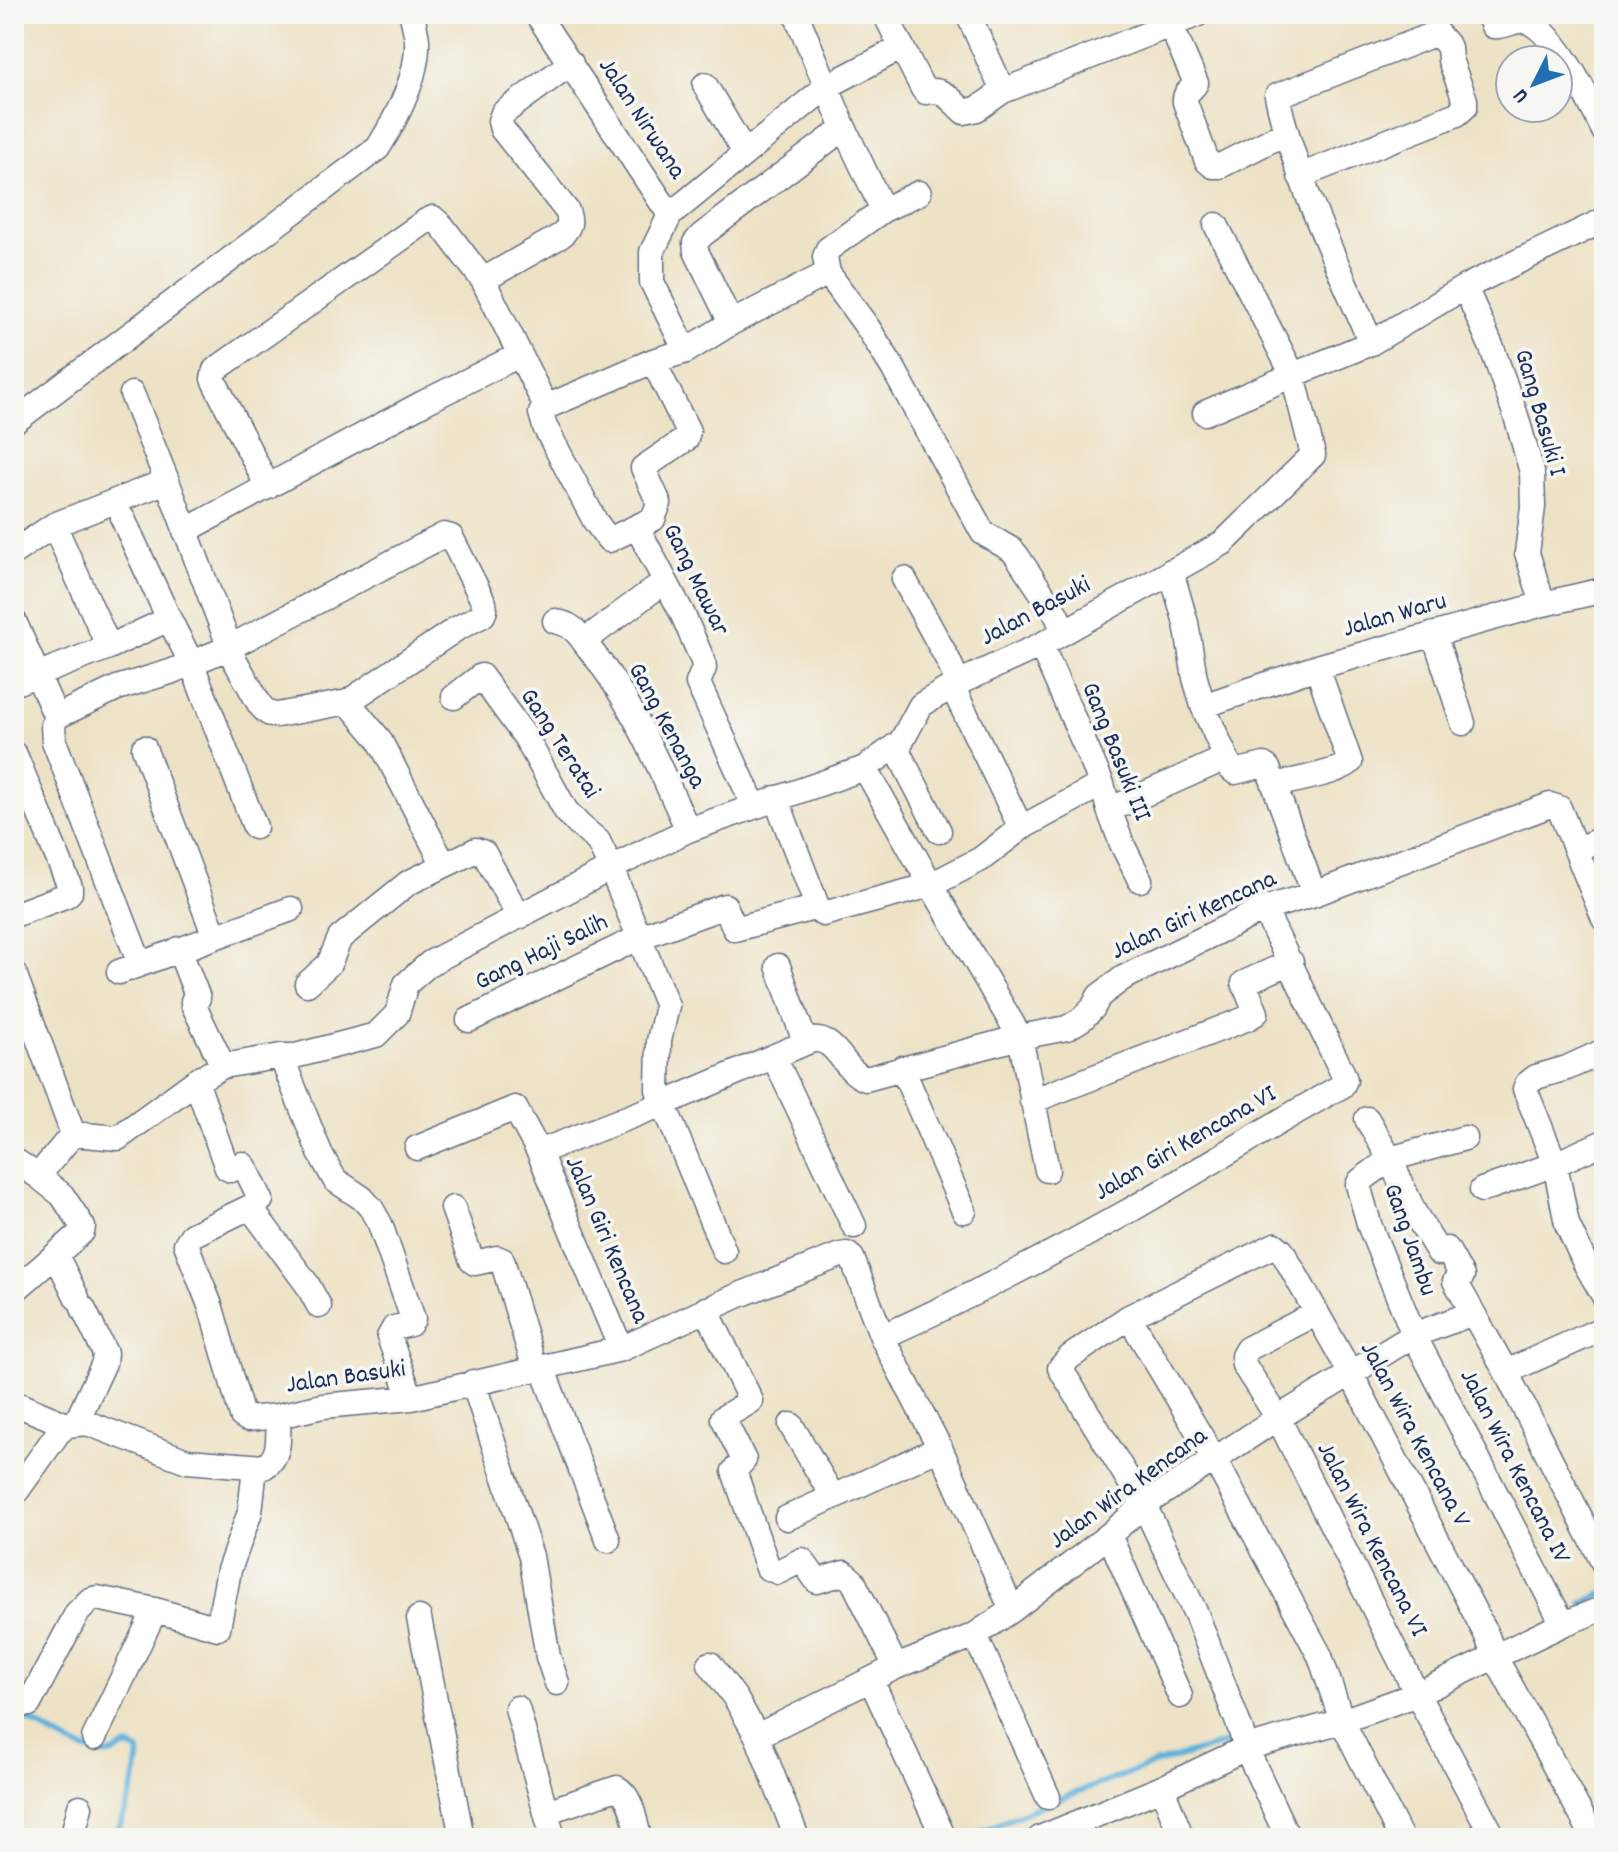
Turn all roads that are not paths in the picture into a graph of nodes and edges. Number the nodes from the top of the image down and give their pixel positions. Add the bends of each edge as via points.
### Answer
1 (412, 14) edge
2 (796, 14) edge
3 (885, 14) edge
4 (968, 14) edge
5 (1198, 14) edge
6 (1488, 14) edge
7 (543, 16) edge
8 (1171, 26) junction
9 (902, 47) junction
10 (571, 63) junction
11 (705, 85) dead end
12 (826, 87) junction
13 (1003, 91) junction
14 (1601, 118) edge
15 (844, 128) junction
16 (1285, 133) junction
17 (745, 153) junction
18 (1300, 176) junction
19 (919, 193) dead end
20 (883, 210) junction
21 (670, 215) junction
22 (1604, 220) edge
23 (1216, 225) dead end
24 (828, 273) junction
25 (483, 280) junction
26 (1465, 287) junction
27 (731, 323) junction
28 (1371, 343) junction
29 (686, 351) junction
30 (519, 355) junction
31 (653, 361) junction
32 (1293, 375) junction
33 (132, 394) dead end
34 (546, 407) junction
35 (1205, 413) dead end
36 (14, 422) edge
37 (167, 481) junction
38 (268, 487) junction
39 (123, 519) dead end
40 (54, 525) junction
41 (637, 527) junction
42 (185, 531) junction
43 (14, 552) edge
44 (1171, 571) junction
45 (904, 579) dead end
46 (665, 581) junction
47 (1604, 590) edge
48 (1543, 604) junction
49 (169, 619) junction
50 (14, 621) edge
51 (555, 621) dead end
52 (1064, 631) junction
53 (1434, 634) junction
54 (584, 641) junction
55 (1041, 645) junction
56 (109, 647) junction
57 (228, 648) junction
58 (191, 662) junction
59 (1317, 667) junction
60 (28, 678) junction
61 (955, 684) junction
62 (454, 697) dead end
63 (348, 702) junction
64 (1203, 706) junction
65 (1463, 723) dead end
66 (55, 729) junction
67 (895, 746) junction
68 (144, 748) dead end
69 (15, 755) edge
70 (1228, 764) junction
71 (865, 768) junction
72 (1102, 784) junction
73 (1274, 785) junction
74 (765, 802) junction
75 (1109, 810) junction
76 (255, 827) dead end
77 (1021, 828) junction
78 (688, 830) junction
79 (939, 831) dead end
80 (1604, 838) edge
81 (1577, 849) junction
82 (444, 865) junction
83 (611, 868) junction
84 (1140, 880) dead end
85 (931, 885) junction
86 (1314, 894) junction
87 (818, 907) junction
88 (291, 909) dead end
89 (1264, 909) junction
90 (14, 915) edge
91 (519, 917) junction
92 (1604, 919) edge
93 (215, 937) junction
94 (640, 937) junction
95 (179, 949) junction
96 (1291, 962) junction
97 (778, 966) dead end
98 (14, 973) edge
99 (307, 984) dead end
100 (469, 1020) dead end
101 (1020, 1037) junction
102 (805, 1042) junction
103 (1604, 1051) edge
104 (281, 1056) junction
105 (774, 1057) junction
106 (223, 1066) junction
107 (902, 1068) junction
108 (196, 1081) junction
109 (1032, 1101) junction
110 (663, 1104) junction
111 (1367, 1119) dead end
112 (73, 1134) junction
113 (1465, 1138) dead end
114 (1604, 1142) edge
115 (417, 1148) dead end
116 (539, 1152) junction
117 (1390, 1159) junction
118 (14, 1160) edge
119 (1555, 1164) junction
120 (1047, 1170) dead end
121 (38, 1176) junction
122 (1482, 1190) dead end
123 (250, 1207) junction
124 (453, 1208) dead end
125 (964, 1211) dead end
126 (854, 1226) dead end
127 (724, 1251) dead end
128 (56, 1255) junction
129 (14, 1291) edge
130 (1604, 1296) edge
131 (319, 1306) dead end
132 (706, 1309) junction
133 (1317, 1313) junction
134 (1473, 1313) junction
135 (1129, 1317) junction
136 (1604, 1328) edge
137 (1414, 1335) junction
138 (882, 1337) junction
139 (621, 1349) junction
140 (538, 1368) junction
141 (1506, 1372) junction
142 (1351, 1374) junction
143 (473, 1382) junction
144 (411, 1398) junction
145 (14, 1403) edge
146 (278, 1416) junction
147 (1278, 1418) junction
148 (72, 1424) junction
149 (791, 1425) dead end
150 (940, 1448) junction
151 (1215, 1460) junction
152 (255, 1467) junction
153 (14, 1495) edge
154 (833, 1497) junction
155 (1144, 1505) junction
156 (787, 1518) dead end
157 (1109, 1535) junction
158 (608, 1540) dead end
159 (1604, 1564) edge
160 (1604, 1608) edge
161 (155, 1610) junction
162 (1012, 1610) junction
163 (419, 1618) dead end
164 (1559, 1618) junction
165 (975, 1635) junction
166 (1491, 1648) junction
167 (710, 1664) dead end
168 (896, 1667) junction
169 (871, 1680) junction
170 (557, 1683) dead end
171 (1413, 1686) junction
172 (1180, 1696) dead end
173 (29, 1704) dead end
174 (517, 1708) dead end
175 (1339, 1713) junction
176 (757, 1736) junction
177 (94, 1738) dead end
178 (1243, 1740) junction
179 (1162, 1788) junction
180 (1048, 1797) dead end
181 (80, 1807) dead end
182 (546, 1812) junction
183 (944, 1836) edge
184 (1047, 1837) edge
185 (72, 1838) edge
186 (462, 1838) edge
187 (553, 1838) edge
188 (639, 1838) edge
189 (797, 1838) edge
190 (1182, 1838) edge
191 (1288, 1838) edge
192 (1401, 1838) edge
193 (1494, 1838) edge
194 (1594, 1838) edge

1 - 36 street via 414,65 395,122 378,148
2 - 12 street
3 - 9 street
4 - 13 street
5 - 8 street
6 - 14 street via 1497,28 1528,22 1555,43
7 - 10 street, Jalan Nirwana
8 - 13 street
8 - 16 street via 1196,83 1184,96 1207,161 1220,166
9 - 12 street
9 - 13 street via 923,89 941,91 964,112
10 - 21 street, Jalan Nirwana
10 - 25 street via 503,113 500,121 567,211 570,227
11 - 17 street
12 - 15 street
12 - 17 street
15 - 20 street
15 - 27 street via 695,243
16 - 18 street
16 - 18 street via 1277,96 1437,33 1449,47 1465,100 1457,114
17 - 21 street
18 - 28 street
19 - 20 street
20 - 24 street via 828,249
21 - 29 street via 652,252 652,282
22 - 26 street
23 - 32 street
24 - 27 street
24 - 52 street via 893,368 983,533 1017,556
25 - 30 street
25 - 38 street via 433,218 215,370 213,379
26 - 28 street
26 - 48 street, Gang Basuki I via 1492,348 1532,472 1527,553
27 - 29 street
28 - 32 street
29 - 31 street
30 - 34 street
30 - 38 street
31 - 34 street
31 - 41 street, Gang Mawar via 688,431 686,439 643,468 659,503 653,519
32 - 35 street
32 - 44 street, Jalan Basuki via 1313,455 1223,543
33 - 37 street
34 - 41 street via 541,413 545,427 604,534 609,540
37 - 40 street
37 - 42 street
38 - 42 street
39 - 49 street
40 - 43 street
40 - 56 street
41 - 46 street, Gang Mawar
42 - 57 street
44 - 52 street, Jalan Basuki
44 - 64 street
45 - 61 street via 948,660
46 - 54 street
46 - 74 street, Gang Mawar via 703,661 698,683
47 - 48 street, Jalan Waru
48 - 53 street, Jalan Waru
49 - 56 street
49 - 58 street
50 - 60 street
51 - 54 street, Gang Kenanga via 567,624
52 - 55 street, Jalan Basuki
53 - 59 street, Jalan Waru
53 - 65 street
54 - 78 street, Gang Kenanga via 644,734
55 - 61 street, Jalan Basuki
55 - 72 street, Gang Basuki III
56 - 60 street
57 - 58 street
57 - 63 street via 271,715
57 - 63 street via 448,535 484,603 483,615
58 - 66 street via 117,688
58 - 76 street
59 - 64 street, Jalan Waru
59 - 73 street via 1350,762
60 - 66 street
61 - 67 street, Jalan Basuki via 921,705
61 - 77 street
62 - 83 street, Gang Teratai via 481,676 526,738 566,811 598,841
63 - 82 street via 379,739
64 - 70 street
66 - 69 street
66 - 95 street via 130,968
67 - 71 street, Jalan Basuki
67 - 79 street
68 - 93 street
69 - 90 street via 70,892
70 - 73 street via 1235,772 1264,765
70 - 75 street
71 - 74 street, Jalan Basuki
71 - 85 street
72 - 75 street, Gang Basuki III
72 - 77 street
73 - 86 street
74 - 78 street, Jalan Basuki
74 - 87 street, Gang Mawar
75 - 84 street, Gang Basuki III
77 - 85 street via 981,859
78 - 83 street, Jalan Basuki
80 - 81 street
81 - 86 street, Jalan Giri Kencana via 1559,808 1550,805
81 - 92 street, Jalan Giri Kencana
82 - 91 street via 476,850 484,853
82 - 99 street via 408,883 340,938 329,964
83 - 91 street, Jalan Basuki
83 - 94 street
85 - 87 street via 829,913
85 - 101 street
86 - 89 street, Jalan Giri Kencana
87 - 94 street, Gang Haji Salih via 735,929 725,906
88 - 93 street
89 - 96 street, Jalan Giri Kencana VI
89 - 101 street, Jalan Giri Kencana via 1123,978 1067,1028
91 - 104 street, Jalan Basuki via 430,963 406,984 397,1014 376,1035
93 - 95 street
94 - 100 street, Gang Haji Salih
94 - 110 street via 667,1006 659,1041 658,1090
95 - 106 street via 198,998 193,1004
96 - 109 street via 1244,983 1256,1013 1248,1018
96 - 138 street, Jalan Giri Kencana VI via 1343,1074 1342,1086 1123,1214
97 - 102 street
98 - 112 street
101 - 107 street, Jalan Giri Kencana
101 - 109 street
102 - 105 street, Jalan Giri Kencana
102 - 107 street, Jalan Giri Kencana via 828,1043 856,1076 866,1079
103 - 119 street via 1527,1084
104 - 106 street, Jalan Basuki
104 - 144 street via 335,1180 362,1198 380,1224 412,1316 410,1324 394,1328 389,1337
105 - 110 street, Jalan Giri Kencana
105 - 126 street
106 - 108 street, Jalan Basuki
107 - 125 street
108 - 112 street, Jalan Basuki via 118,1138
108 - 123 street via 227,1168 242,1164 260,1198
109 - 120 street
110 - 116 street, Jalan Giri Kencana
110 - 127 street
111 - 117 street
112 - 121 street
113 - 117 street, Gang Jambu
114 - 119 street
115 - 116 street, Jalan Giri Kencana via 509,1098
116 - 139 street, Jalan Giri Kencana
117 - 134 street via 1439,1253 1447,1249 1462,1276 1455,1281
117 - 137 street, Gang Jambu via 1358,1185
118 - 121 street
119 - 122 street
119 - 130 street via 1567,1224
121 - 128 street via 62,1195 83,1227
123 - 131 street
123 - 146 street via 189,1236 186,1244 242,1416
124 - 140 street via 472,1261 502,1260
128 - 129 street
128 - 148 street via 105,1353
132 - 138 street, Jalan Basuki via 847,1254
132 - 139 street, Jalan Basuki
132 - 168 street via 751,1401 723,1418 744,1460 734,1471 768,1568 778,1572 802,1560 817,1581 844,1573 853,1581
133 - 135 street, Jalan Wira Kencana V via 1275,1245
133 - 142 street, Jalan Wira Kencana V
133 - 147 street, Jalan Wira Kencana VI via 1247,1349 1243,1356
134 - 137 street, Jalan Wira Kencana
134 - 141 street
135 - 151 street
135 - 155 street via 1060,1368
136 - 141 street
137 - 142 street, Jalan Wira Kencana
137 - 164 street, Jalan Wira Kencana IV
138 - 150 street
139 - 140 street, Jalan Basuki
140 - 143 street, Jalan Basuki
140 - 158 street
141 - 159 street
142 - 147 street, Jalan Wira Kencana
142 - 166 street, Jalan Wira Kencana V
143 - 144 street, Jalan Basuki
143 - 170 street via 531,1556
144 - 146 street, Jalan Basuki
145 - 148 street
146 - 152 street, Jalan Basuki via 277,1454 273,1462
147 - 151 street, Jalan Wira Kencana
147 - 171 street, Jalan Wira Kencana VI
148 - 152 street via 87,1423 187,1461
148 - 153 street via 58,1433
149 - 154 street
150 - 154 street
150 - 162 street
151 - 155 street, Jalan Wira Kencana
151 - 175 street via 1320,1656
152 - 161 street via 250,1512 229,1570 218,1628
154 - 156 street
155 - 157 street, Jalan Wira Kencana
155 - 178 street via 1197,1616
157 - 162 street, Jalan Wira Kencana
157 - 172 street
160 - 164 street
161 - 173 street via 90,1600 77,1613
161 - 177 street
162 - 165 street, Jalan Wira Kencana
163 - 186 street
164 - 166 street
165 - 168 street, Jalan Wira Kencana
165 - 180 street
166 - 171 street
166 - 194 street, Jalan Wira Kencana V
167 - 176 street
168 - 169 street, Jalan Wira Kencana
169 - 176 street, Jalan Wira Kencana
169 - 183 street
171 - 175 street
171 - 193 street, Jalan Wira Kencana VI
174 - 182 street
175 - 178 street
175 - 192 street
176 - 189 street
178 - 179 street
178 - 191 street
179 - 184 street
179 - 190 street
181 - 185 street
182 - 187 street
182 - 188 street via 617,1788 631,1809

